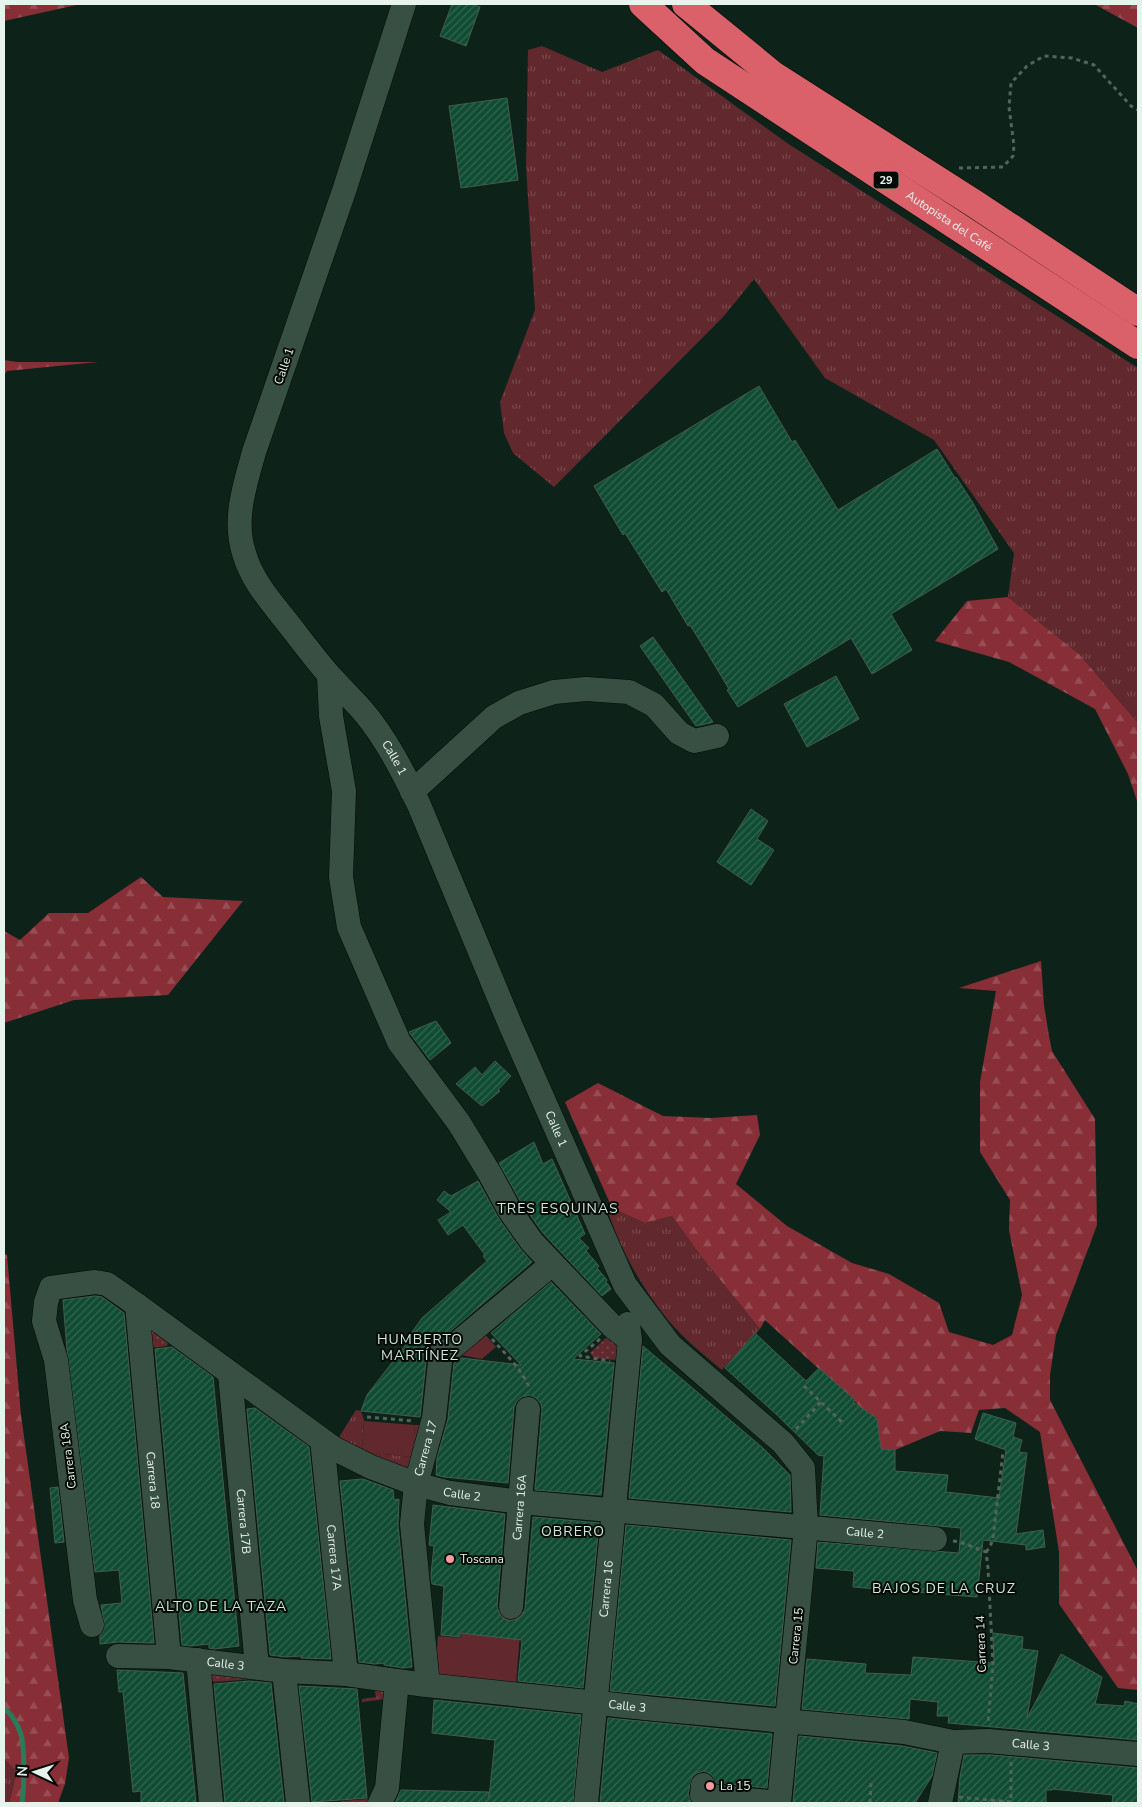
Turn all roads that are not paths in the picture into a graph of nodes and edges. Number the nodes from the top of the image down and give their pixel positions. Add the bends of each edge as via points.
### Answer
1 (404, 4) edge
2 (643, 4) edge
3 (686, 4) edge
4 (1138, 312) edge
5 (1138, 344) edge
6 (329, 676) junction
7 (717, 736) dead end
8 (412, 792) junction
9 (552, 1264) junction
10 (624, 1285) junction
11 (51, 1288) joint
12 (137, 1305) junction
13 (623, 1343) junction
14 (230, 1374) junction
15 (528, 1409) road end
16 (322, 1440) junction
17 (803, 1468) joint
18 (416, 1484) junction
19 (520, 1502) junction
20 (614, 1511) junction
21 (806, 1527) junction
22 (935, 1539) road end
23 (511, 1607) dead end
24 (92, 1625) dead end
25 (118, 1656) dead end
26 (170, 1657) junction
27 (198, 1660) junction
28 (257, 1667) junction
29 (284, 1671) junction
30 (346, 1674) junction
31 (397, 1681) junction
32 (426, 1685) junction
33 (596, 1703) junction
34 (787, 1722) junction
35 (953, 1742) junction
36 (1138, 1754) edge
37 (703, 1785) dead end
38 (941, 1800) edge
39 (211, 1803) edge
40 (298, 1803) edge
41 (380, 1803) edge
42 (586, 1803) edge
43 (779, 1803) edge

1 - 6 street, Calle 1 via 242,493 239,522 243,552 252,575
2 - 5 highway, Autopista del Café / 29 via 704,61
3 - 4 highway, 29 via 773,75
6 - 8 street, Calle 1 via 368,718
6 - 9 street via 331,716 344,791 341,877 349,928 400,1042 459,1123 510,1210
7 - 8 street via 694,742 679,733 654,705 629,692 586,689 554,692 494,717
8 - 10 street, Calle 1
9 - 13 street
9 - 18 street, Carrera 17 via 455,1346 441,1353 433,1423
10 - 13 street, Carrera 16
10 - 17 street, Calle 1 via 670,1344 783,1442
11 - 12 street, Calle 2 via 96,1282 107,1284
11 - 24 street, Carrera 18A via 44,1321 56,1360 85,1600
12 - 14 street, Calle 2
12 - 26 street, Carrera 18
13 - 20 street, Carrera 16
14 - 16 street, Calle 2
14 - 28 street, Carrera 17B
15 - 19 street, Carrera 16A
16 - 18 street, Calle 2 via 371,1467
16 - 30 street, Carrera 17A
17 - 21 street, Carrera 15
18 - 19 street, Calle 2 via 450,1493
18 - 32 street, Carrera 17 via 412,1524
19 - 20 street, Calle 2
19 - 23 street, Carrera 16A
20 - 21 street, Calle 2
20 - 33 street, Carrera 16
21 - 22 street, Calle 2
21 - 34 street, Carrera 15
25 - 26 street, Calle 3
26 - 27 street, Calle 3
27 - 28 street, Calle 3
27 - 39 street
28 - 29 street, Calle 3
29 - 30 street, Calle 3
29 - 40 street
30 - 31 street, Calle 3
31 - 32 street, Calle 3
31 - 41 street via 387,1788
32 - 33 street, Calle 3
33 - 34 street, Calle 3
33 - 42 street, Carrera 16
34 - 35 street, Calle 3 via 904,1732
34 - 43 street, Carrera 15
35 - 36 street, Calle 3 via 988,1741
35 - 38 street
37 - 43 street via 702,1795

